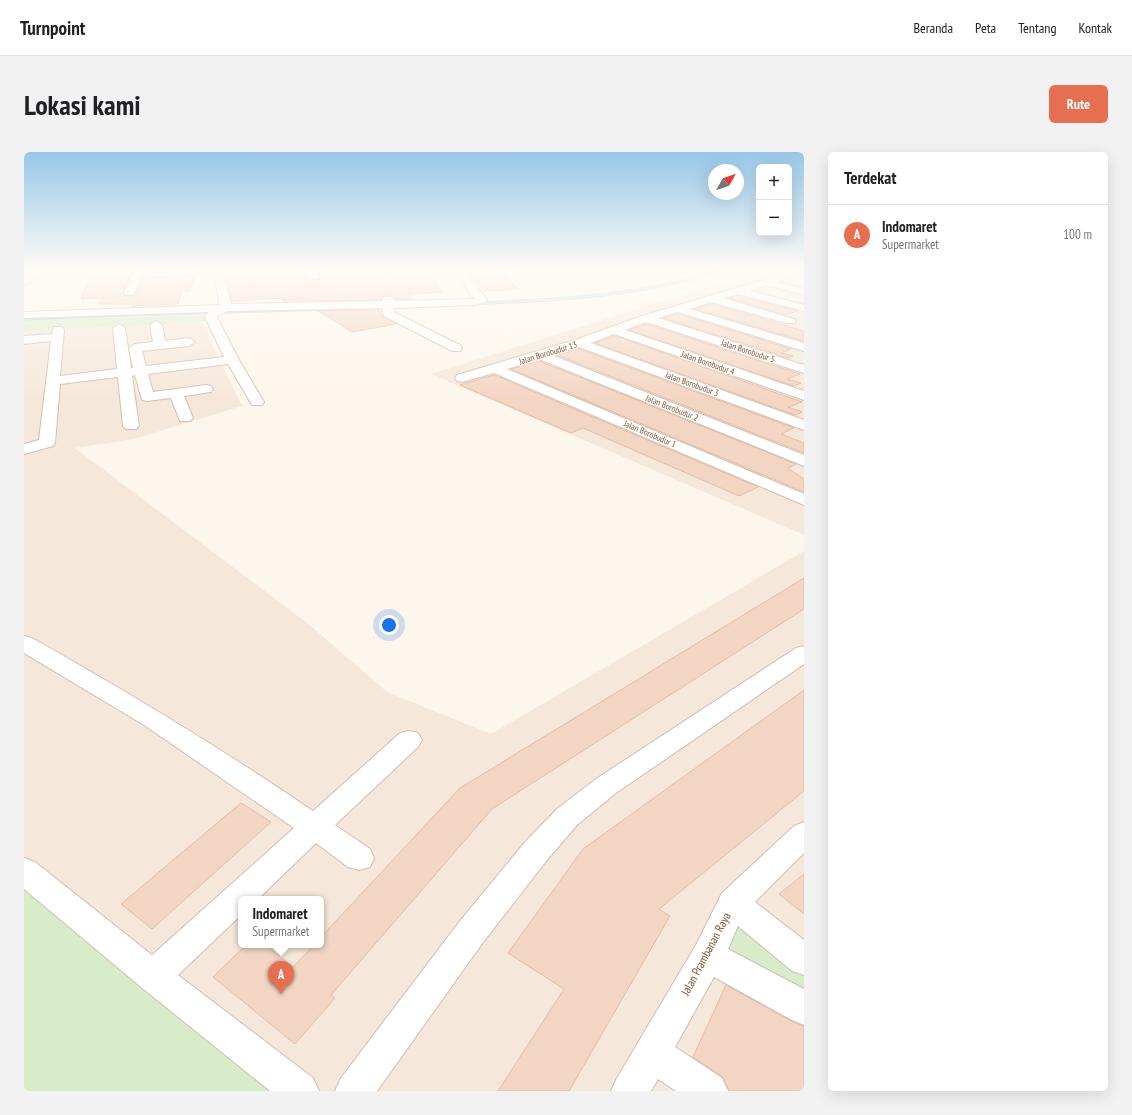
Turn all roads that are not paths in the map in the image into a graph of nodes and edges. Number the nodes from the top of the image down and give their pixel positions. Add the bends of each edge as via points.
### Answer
1 (116, 312) edge
2 (216, 312) edge
3 (388, 312) edge
4 (669, 312) edge
5 (689, 312) edge
6 (758, 312) edge
7 (24, 315) edge
8 (804, 316) edge
9 (646, 318) junction
10 (790, 321) junction
11 (156, 325) dead end
12 (119, 328) dead end
13 (613, 330) junction
14 (757, 332) junction
15 (24, 340) edge
16 (189, 342) dead end
17 (579, 343) junction
18 (160, 345) junction
19 (804, 347) edge
20 (456, 348) dead end
21 (540, 355) junction
22 (232, 360) junction
23 (496, 368) junction
24 (804, 369) edge
25 (140, 371) junction
26 (125, 373) junction
27 (462, 378) dead end
28 (53, 381) junction
29 (206, 389) dead end
30 (176, 393) junction
31 (804, 396) edge
32 (257, 402) dead end
33 (185, 418) dead end
34 (804, 425) edge
35 (132, 426) dead end
36 (24, 449) edge
37 (804, 461) edge
38 (804, 500) edge
39 (24, 643) edge
40 (804, 653) edge
41 (409, 740) dead end
42 (315, 826) junction
43 (804, 834) edge
44 (359, 858) dead end
45 (24, 871) edge
46 (240, 896) edge
47 (238, 898) edge
48 (733, 903) junction
49 (708, 956) junction
50 (804, 960) edge
51 (154, 976) junction
52 (804, 1008) edge
53 (652, 1053) junction
54 (300, 1091) edge
55 (354, 1091) edge
56 (630, 1091) edge
57 (708, 1091) edge

1 - 7 street
2 - 22 street via 211,314
3 - 20 street via 388,314
4 - 9 street, Jalan Borobudur 13
5 - 14 street
6 - 10 street
8 - 10 street
9 - 13 street, Jalan Borobudur 13
9 - 24 street, Jalan Borobudur 5
10 - 14 street
11 - 18 street
12 - 26 street
13 - 17 street, Jalan Borobudur 13
13 - 31 street, Jalan Borobudur 4
14 - 19 street
15 - 28 street via 57,334
16 - 18 street
17 - 21 street, Jalan Borobudur 13
17 - 34 street, Jalan Borobudur 3
18 - 25 street via 135,348
21 - 23 street, Jalan Borobudur 13
21 - 37 street, Jalan Borobudur 2
22 - 25 street
22 - 32 street
23 - 27 street, Jalan Borobudur 13
23 - 38 street, Jalan Borobudur 1
25 - 26 street
25 - 30 street via 147,397
26 - 28 street
26 - 35 street
28 - 36 street via 47,443
29 - 30 street
30 - 33 street
39 - 42 street via 210,754
40 - 55 street via 606,786 568,817 536,851 472,931
41 - 42 street
42 - 44 street
42 - 46 street
43 - 48 street, Jalan Prambanan Raya
45 - 51 street
47 - 51 street
48 - 49 street, Jalan Prambanan Raya
48 - 50 street
49 - 52 street
49 - 53 street, Jalan Prambanan Raya
51 - 54 street
53 - 56 street, Jalan Prambanan Raya
53 - 57 street

